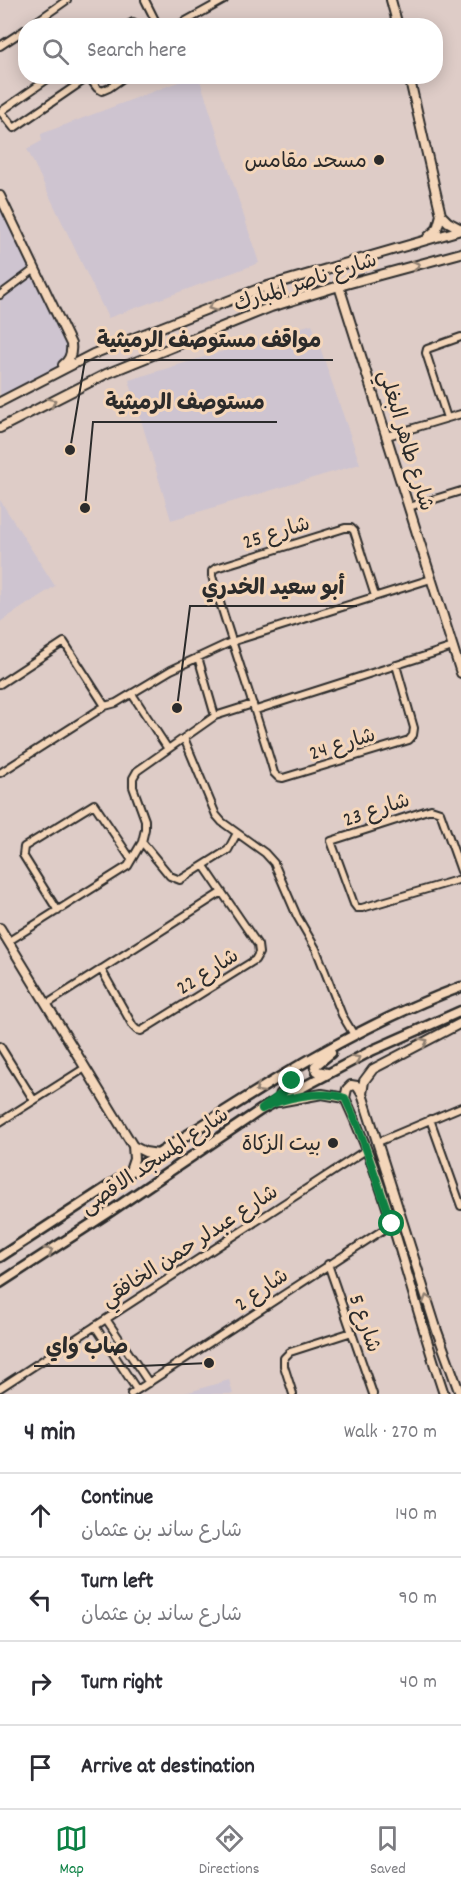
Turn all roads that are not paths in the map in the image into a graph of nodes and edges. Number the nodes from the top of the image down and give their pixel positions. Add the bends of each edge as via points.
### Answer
1 (67, 0) edge
2 (146, 0) edge
3 (224, 0) edge
4 (391, 0) edge
5 (41, 18) edge
6 (154, 18) edge
7 (191, 18) edge
8 (396, 18) edge
9 (18, 34) edge
10 (0, 46) edge
11 (40, 84) edge
12 (79, 84) edge
13 (94, 84) edge
14 (115, 84) edge
15 (411, 84) edge
16 (0, 112) edge
17 (0, 196) edge
18 (441, 215) junction
19 (461, 229) edge
20 (426, 239) junction
21 (461, 254) edge
22 (35, 269) junction
23 (279, 284) junction
24 (339, 286) junction
25 (0, 295) edge
26 (278, 305) junction
27 (461, 337) edge
28 (70, 344) junction
29 (93, 354) junction
30 (57, 371) junction
31 (0, 402) edge
32 (461, 414) edge
33 (447, 418) junction
34 (0, 428) edge
35 (387, 436) junction
36 (461, 491) edge
37 (409, 507) junction
38 (432, 579) junction
39 (375, 596) junction
40 (231, 642) junction
41 (453, 647) junction
42 (198, 657) junction
43 (396, 665) junction
44 (461, 673) edge
45 (242, 676) joint
46 (0, 684) edge
47 (132, 694) junction
48 (105, 706) junction
49 (254, 707) junction
50 (215, 716) junction
51 (184, 738) junction
52 (168, 749) junction
53 (0, 773) edge
54 (237, 833) junction
55 (142, 842) junction
56 (131, 859) junction
57 (204, 866) junction
58 (461, 871) edge
59 (461, 879) edge
60 (222, 892) junction
61 (58, 911) junction
62 (0, 928) edge
63 (9, 941) junction
64 (100, 969) junction
65 (461, 987) edge
66 (46, 1004) junction
67 (461, 1011) edge
68 (461, 1023) edge
69 (352, 1036) junction
70 (0, 1046) edge
71 (85, 1068) junction
72 (333, 1071) junction
73 (278, 1078) junction
74 (362, 1094) junction
75 (345, 1098) junction
76 (33, 1099) junction
77 (274, 1102) junction
78 (461, 1107) edge
79 (262, 1109) junction
80 (430, 1119) junction
81 (0, 1122) edge
82 (378, 1142) junction
83 (133, 1146) junction
84 (366, 1150) junction
85 (158, 1154) junction
86 (130, 1171) junction
87 (459, 1190) edge
88 (461, 1206) edge
89 (51, 1223) junction
90 (392, 1224) junction
91 (1, 1256) edge
92 (0, 1263) edge
93 (328, 1264) junction
94 (3, 1281) edge
95 (106, 1319) junction
96 (95, 1326) junction
97 (438, 1331) junction
98 (352, 1332) junction
99 (424, 1334) junction
100 (448, 1358) junction
101 (433, 1362) junction
102 (149, 1383) junction
103 (0, 1388) edge
104 (134, 1392) edge
105 (293, 1394) edge
106 (373, 1394) edge
107 (444, 1394) edge
108 (460, 1394) edge

1 - 5 street
2 - 6 street
3 - 7 street
4 - 8 street
9 - 10 street
11 - 16 street
12 - 16 street via 14,128
13 - 14 street via 102,91
15 - 18 street
17 - 22 street
18 - 19 street
18 - 20 street via 437,229
19 - 20 street, شارع ناصر المبارك
20 - 23 street, شارع ناصر المبارك
24 -> 21 street, شارع ناصر المبارك
22 - 25 street
22 - 28 street
23 - 26 street via 267,293 268,301
23 -> 29 street, شارع ناصر المبارك
24 - 26 street, شارع ناصر المبارك
24 - 35 street, شارع طاهر البغلي
34 -> 26 street, شارع ناصر المبارك via 106,374
27 - 33 street via 427,349 426,353
28 - 29 street via 82,353
28 - 30 street via 68,362
29 - 30 street, شارع ناصر المبارك
30 - 31 street, شارع ناصر المبارك
32 - 33 street
33 - 35 street
35 - 37 street, شارع طاهر البغلي
36 - 37 street
37 - 38 street, شارع طاهر البغلي
38 - 39 street
38 - 41 street, شارع طاهر البغلي
39 - 40 street
39 - 40 street, شارع 25 via 351,528 216,568 212,576
40 - 42 street
40 - 45 street, شارع 25
41 - 43 street
41 - 44 street, شارع طاهر البغلي
42 - 47 street
42 - 50 street
43 - 49 street
43 - 49 street, شارع 24 via 414,728 408,740 283,778 274,772
45 - 49 street, شارع 24
46 - 48 street via 64,642
47 - 48 street
47 - 52 street
48 - 53 street
49 - 50 street
50 - 51 street
51 - 52 street
51 - 54 street via 216,815
52 - 55 street via 133,778 145,820
54 - 57 street via 230,848
54 - 69 street via 265,853 278,871
55 - 56 street
55 - 57 street via 175,879
56 - 61 street via 123,870
56 - 61 street via 94,804 24,848 23,855
57 - 60 street
58 - 59 street, شارع 23 via 436,809 331,841 357,908
60 - 64 street
60 - 64 street, شارع 22 via 258,945 259,956 156,1023 143,1030 135,1029
61 - 63 street
62 - 63 street
63 - 66 street
64 - 66 street
65 - 69 main road, شارع المسجد الاقصى
66 - 71 street
72 -> 67 main road, شارع المسجد الاقصى
74 -> 68 street via 364,1081 373,1069
69 - 72 main road via 315,1066 320,1073
69 - 73 main road, شارع المسجد الاقصى
70 - 76 street
71 - 76 street
71 - 83 street
72 - 77 main road, شارع المسجد الاقصى
73 - 79 main road via 288,1077 291,1086
73 -> 85 main road, شارع المسجد الاقصى
74 - 75 street via 351,1084
74 - 82 street
75 - 77 street via 322,1094
75 - 84 street
76 - 81 street
77 - 79 main road, شارع المسجد الاقصى
78 - 80 street
94 -> 79 main road, شارع المسجد الاقصى
80 - 82 street
80 - 87 street
97 -> 82 street
83 - 85 street
83 - 86 street
84 - 90 street
84 - 95 street, شارع عبدلر حمن الخافقي
85 - 86 main road, شارع المسجد الاقصى
86 - 89 main road, شارع المسجد الاقصى
87 - 88 street
89 - 91 main road, شارع المسجد الاقصى
89 - 92 main road via 38,1238
90 - 93 street, شارع 2
90 - 99 street
93 - 98 street, شارع 5
93 - 102 street, شارع 2
95 - 96 street, شارع عبدلر حمن الخافقي
95 - 102 street
96 - 103 street, شارع عبدلر حمن الخافقي
96 - 104 street, شارع 2
97 - 99 street via 434,1335
97 - 100 street
98 - 105 street via 290,1352 284,1358
98 - 106 street, شارع 5
99 - 101 street
100 - 101 street via 442,1356
100 - 108 street
101 - 107 street
102 - 104 street, شارع 2

